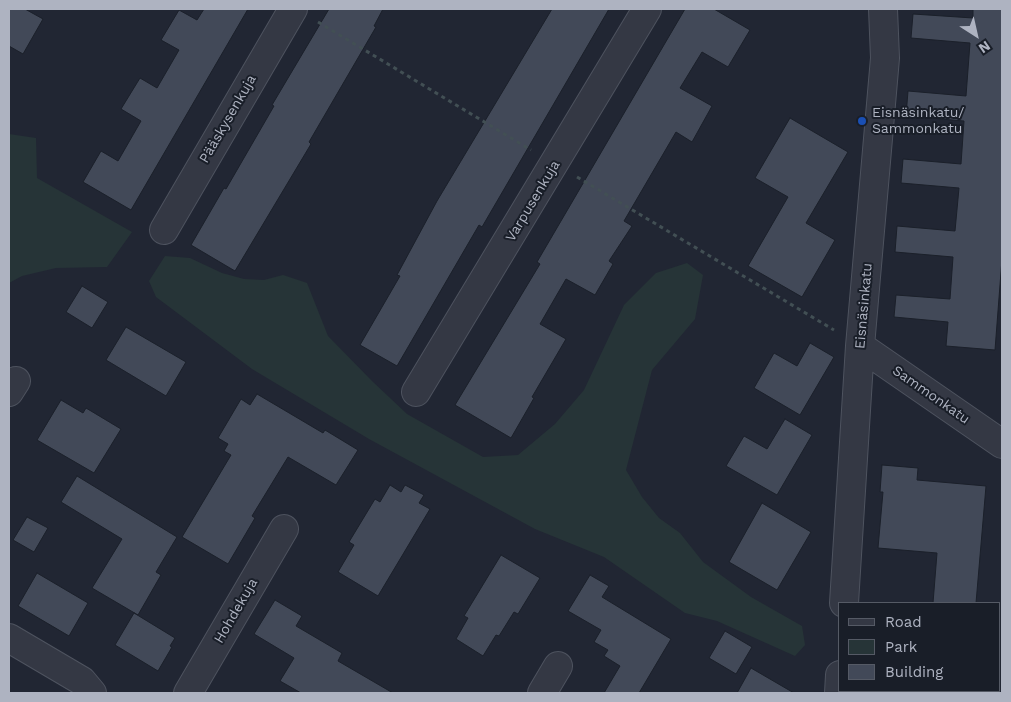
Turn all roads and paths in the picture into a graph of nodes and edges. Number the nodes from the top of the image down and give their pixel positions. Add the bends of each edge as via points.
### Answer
1 (293, 9) edge
2 (647, 9) edge
3 (883, 9) edge
4 (164, 230) dead end
5 (860, 346) junction
6 (416, 392) dead end
7 (1002, 444) edge
8 (284, 529) dead end
9 (844, 602) edge
10 (9, 638) edge
11 (558, 666) dead end
12 (92, 693) edge
13 (188, 693) edge
14 (542, 693) edge

1 - 4 street, Pääskysenkuja
2 - 6 street, Varpusenkuja
3 - 5 street, Eisnäsinkatu via 885,58
5 - 7 street, Sammonkatu
5 - 9 street, Eisnäsinkatu
8 - 13 street, Hohdekuja
10 - 12 street via 82,681
11 - 14 street

